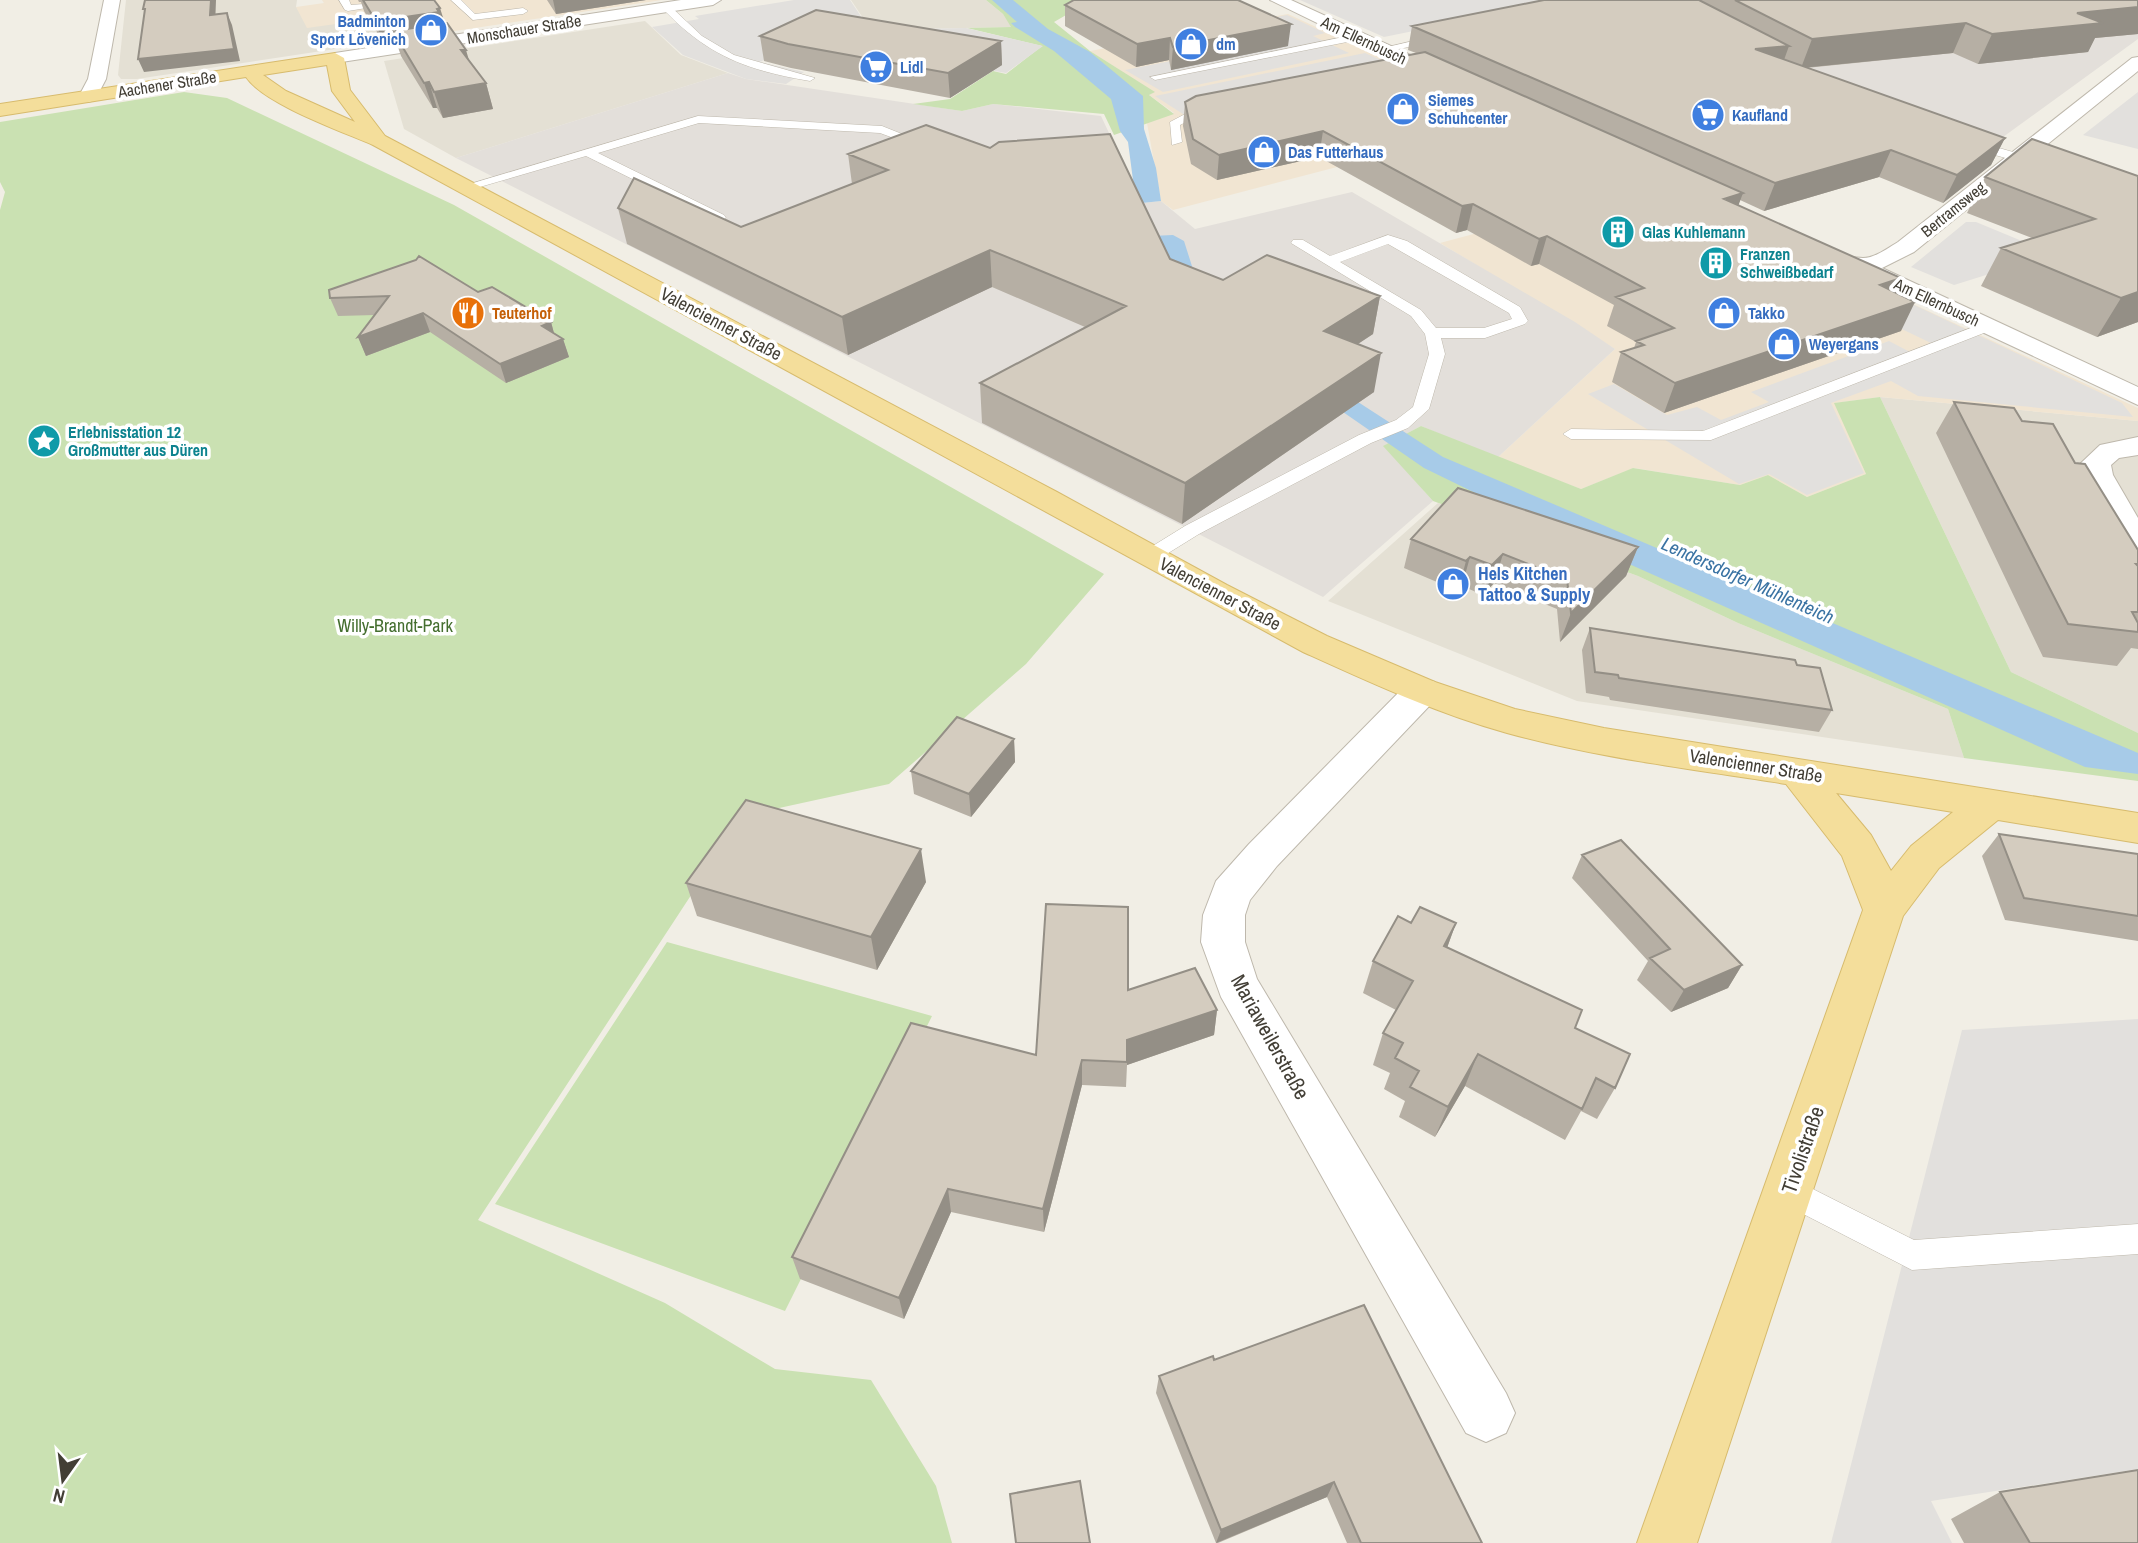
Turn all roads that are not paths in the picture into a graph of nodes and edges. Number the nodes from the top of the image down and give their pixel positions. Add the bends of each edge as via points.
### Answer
1 (111, 0) edge
2 (344, 0) edge
3 (410, 0) edge
4 (457, 0) edge
5 (515, 0) edge
6 (713, 0) edge
7 (1278, 0) edge
8 (666, 7) junction
9 (523, 11) junction
10 (535, 27) junction
11 (1452, 32) edge
12 (1372, 44) junction
13 (335, 58) junction
14 (2138, 62) edge
15 (251, 71) junction
16 (810, 78) edge
17 (1155, 78) dead end
18 (1468, 89) edge
19 (341, 91) junction
20 (279, 95) junction
21 (88, 96) junction
22 (1219, 109) edge
23 (0, 110) edge
24 (380, 141) junction
25 (1176, 142) dead end
26 (1965, 142) edge
27 (587, 152) junction
28 (941, 152) edge
29 (2016, 157) junction
30 (466, 187) junction
31 (733, 226) edge
32 (1298, 243) dead end
33 (1836, 255) edge
34 (1331, 261) junction
35 (1861, 266) junction
36 (1989, 326) junction
37 (1432, 333) junction
38 (2138, 397) edge
39 (1571, 434) dead end
40 (2138, 446) edge
41 (2138, 546) edge
42 (1150, 556) junction
43 (1422, 691) junction
44 (1798, 773) junction
45 (1989, 805) junction
46 (2138, 828) edge
47 (1884, 909) junction
48 (1789, 1191) junction
49 (2138, 1240) edge
50 (1486, 1413) dead end
51 (1667, 1543) edge

1 - 21 street via 97,79
2 - 3 lane via 348,8
4 - 9 lane via 473,18
5 - 9 lane
6 - 8 street, Monschauer Straße
7 - 12 street, Am Ellernbusch
8 - 10 street, Monschauer Straße
8 - 16 lane via 719,53 768,72
9 - 10 lane
10 - 13 street, Monschauer Straße
11 - 12 lane
12 - 17 lane
12 - 18 street, Am Ellernbusch via 1415,70
13 - 15 main road, Aachener Straße
13 - 19 main road, Valencienner Straße
14 - 29 street, Bertramsweg
15 - 20 main road, Valencienner Straße
15 - 21 main road, Aachener Straße
19 - 20 main road via 306,97
19 - 24 main road, Valencienner Straße
20 - 24 main road, Valencienner Straße
21 - 23 main road, Aachener Straße
22 - 25 lane via 1174,124
24 - 30 main road, Valencienner Straße
26 - 29 lane
27 - 28 lane via 698,119 882,130
27 - 30 lane
27 - 31 lane
29 - 35 street, Bertramsweg via 1906,247
30 - 42 main road, Valencienner Straße
32 - 34 lane
33 - 35 street, Am Ellernbusch
34 - 37 lane via 1416,313
34 - 37 lane via 1388,239 1515,310 1520,321 1485,333
35 - 36 street, Am Ellernbusch
36 - 38 street, Am Ellernbusch
36 - 39 lane via 1706,436
37 - 42 lane via 1437,354 1421,409 1402,424 1365,439
40 - 41 street via 2110,452 2096,463 2098,475
42 - 43 main road, Valencienner Straße via 1315,644
43 - 44 main road, Valencienner Straße via 1523,723 1604,741
43 - 50 street, Mariaweilerstraße via 1231,892 1223,942 1237,984
44 - 45 main road, Valencienner Straße
44 - 47 main road via 1857,846
45 - 46 main road, Valencienner Straße
45 - 47 main road, Tivolistraße via 1925,857
47 - 48 main road, Tivolistraße
48 - 49 lane via 1912,1255
48 - 51 main road, Tivolistraße

